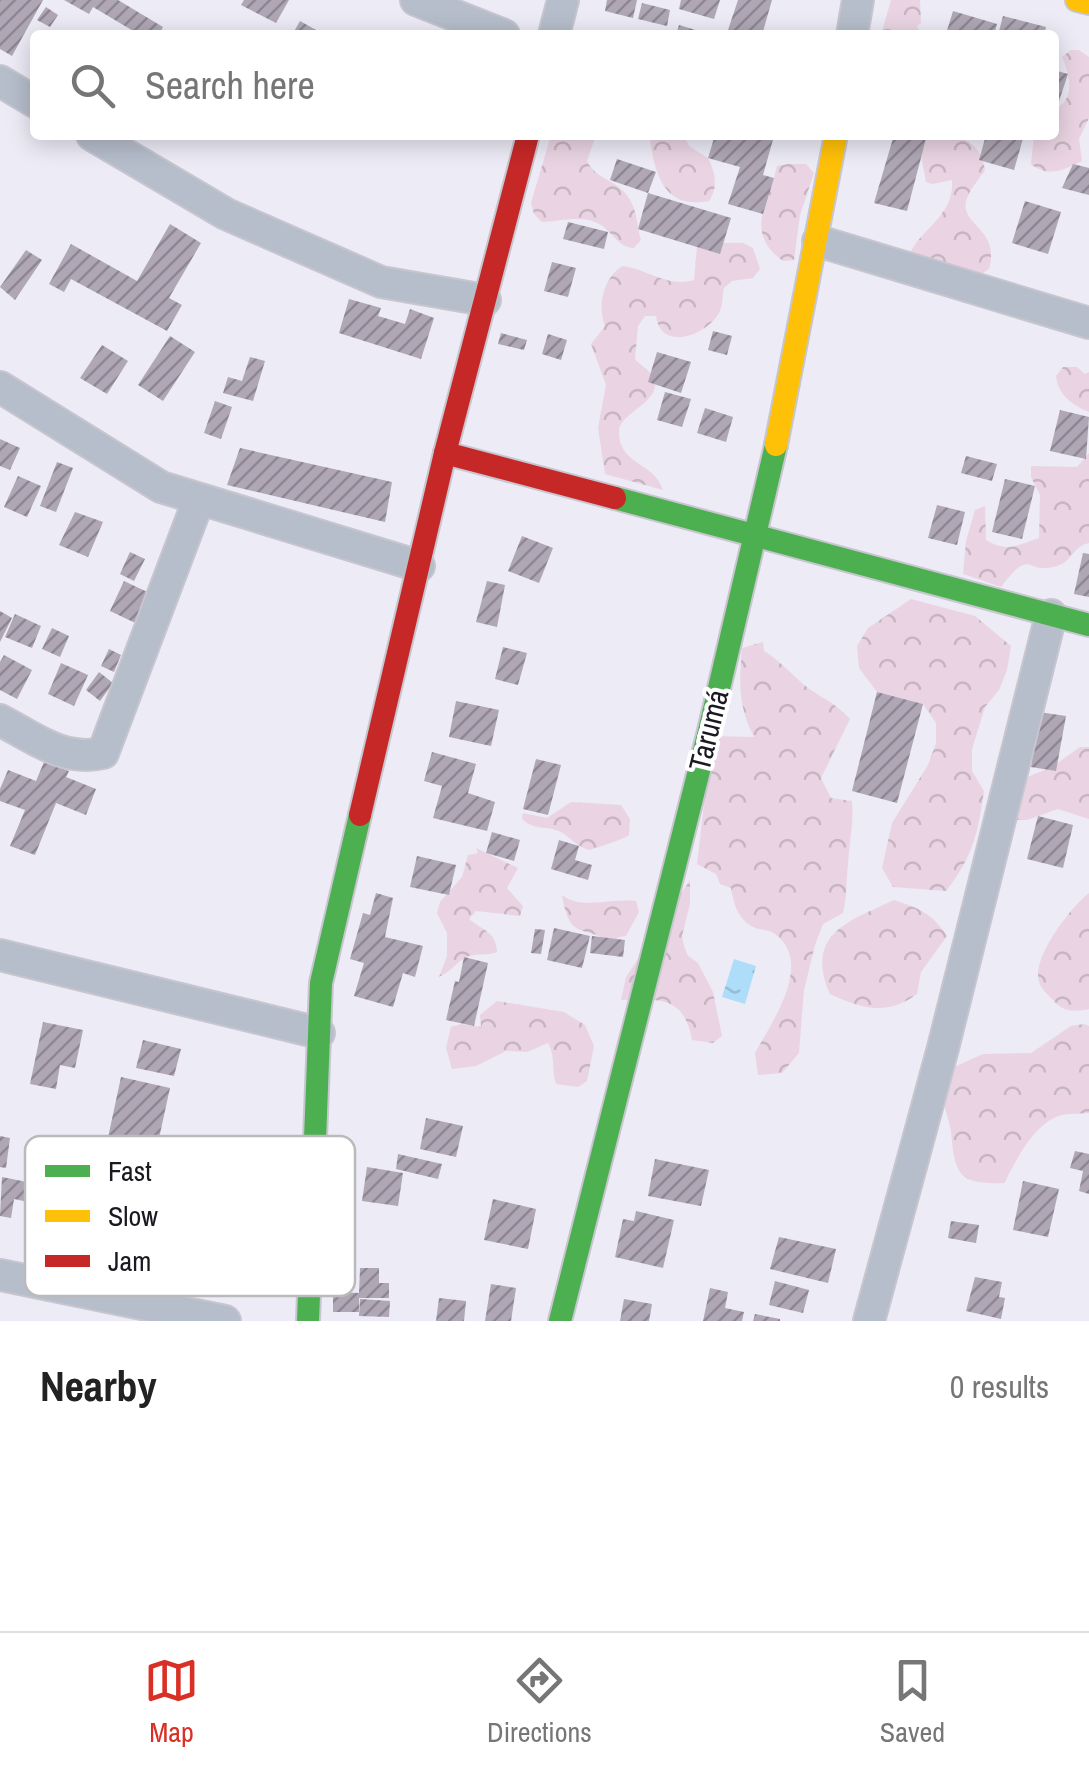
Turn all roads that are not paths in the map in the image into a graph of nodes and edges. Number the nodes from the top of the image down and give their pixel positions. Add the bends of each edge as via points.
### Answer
1 (416, 0) edge
2 (563, 0) edge
3 (858, 0) edge
4 (1077, 0) edge
5 (1089, 4) edge
6 (491, 30) edge
7 (555, 30) edge
8 (853, 30) edge
9 (0, 81) edge
10 (30, 99) edge
11 (100, 140) edge
12 (527, 140) edge
13 (835, 140) edge
14 (818, 241) junction
15 (484, 300) junction
16 (1089, 323) edge
17 (0, 387) edge
18 (444, 454) junction
19 (200, 499) junction
20 (758, 536) junction
21 (419, 566) junction
22 (1051, 615) junction
23 (1089, 625) edge
24 (0, 720) edge
25 (0, 955) edge
26 (319, 1033) junction
27 (315, 1136) edge
28 (0, 1275) edge
29 (25, 1280) edge
30 (103, 1296) edge
31 (309, 1296) edge
32 (225, 1321) edge
33 (308, 1321) edge
34 (560, 1321) edge
35 (870, 1321) edge

1 - 6 street
2 - 7 street
3 - 8 street
4 - 5 street
9 - 10 street
11 - 15 street via 226,214 381,282
12 - 15 street
13 - 14 street, Tarumá
14 - 16 street
14 - 20 street, Tarumá
15 - 18 street
17 - 19 street via 162,487
18 - 20 street
18 - 21 street
19 - 21 street
19 - 24 street via 103,753 62,754
20 - 22 street
20 - 34 street, Tarumá
21 - 26 street via 321,983
22 - 23 street
22 - 35 street
25 - 26 street
26 - 27 street
28 - 29 street
30 - 32 street
31 - 33 street

